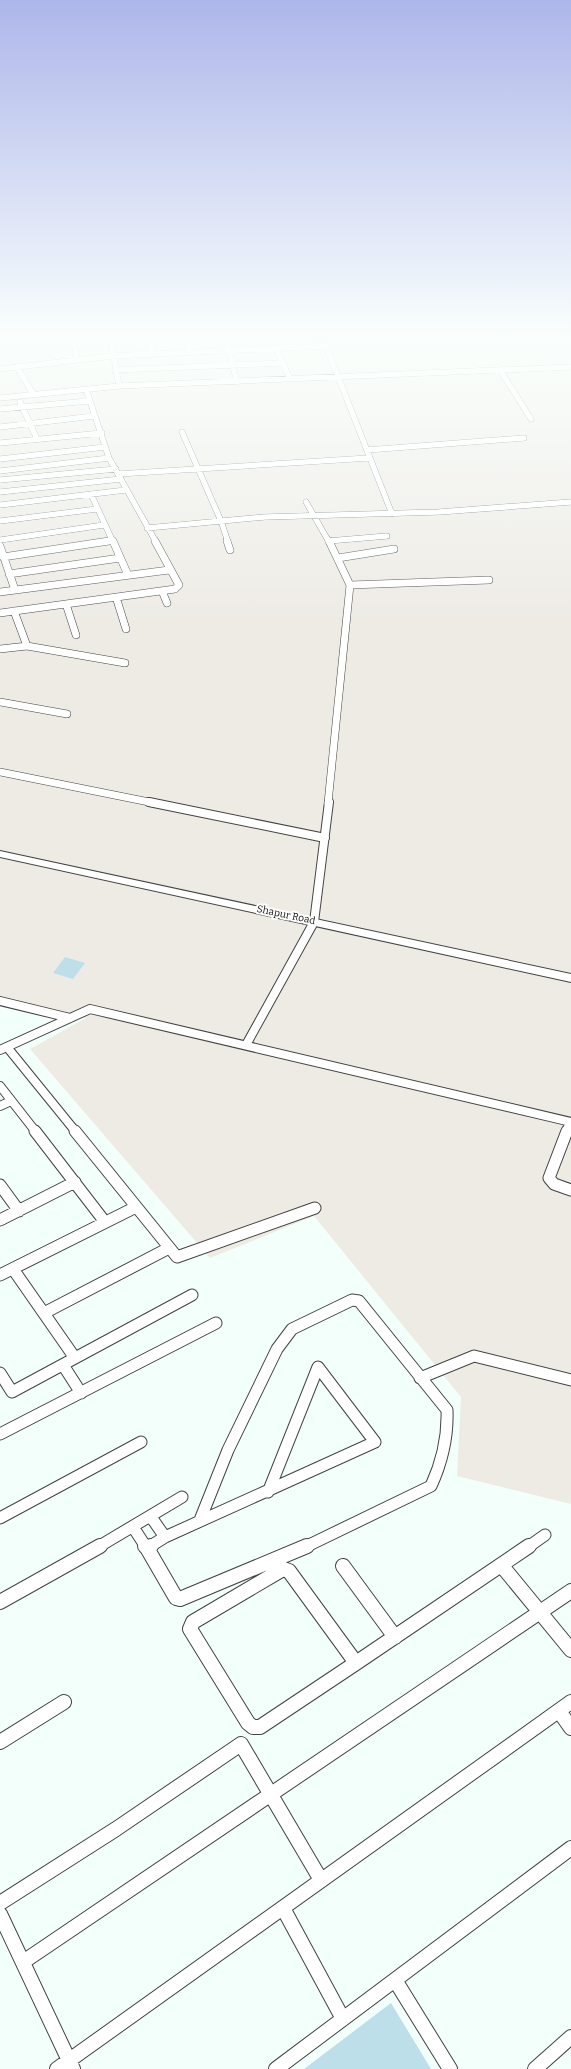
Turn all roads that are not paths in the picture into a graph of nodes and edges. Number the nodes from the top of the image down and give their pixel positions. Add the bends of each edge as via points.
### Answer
1 (33, 432) edge
2 (182, 432) dead end
3 (360, 432) edge
4 (102, 433) joint
5 (524, 438) dead end
6 (37, 439) junction
7 (0, 443) edge
8 (105, 447) junction
9 (367, 450) junction
10 (109, 458) junction
11 (369, 458) junction
12 (0, 459) edge
13 (197, 468) junction
14 (0, 471) edge
15 (118, 474) junction
16 (28, 477) junction
17 (0, 480) edge
18 (32, 488) junction
19 (126, 490) junction
20 (0, 492) edge
21 (91, 494) junction
22 (36, 500) junction
23 (306, 502) dead end
24 (571, 502) edge
25 (0, 505) edge
26 (97, 509) junction
27 (392, 514) junction
28 (314, 517) junction
29 (0, 521) edge
30 (221, 521) junction
31 (104, 525) junction
32 (147, 528) junction
33 (386, 536) dead end
34 (0, 540) edge
35 (112, 541) junction
36 (328, 541) junction
37 (0, 546) edge
38 (394, 549) dead end
39 (230, 550) dead end
40 (3, 557) junction
41 (120, 558) junction
42 (338, 558) junction
43 (169, 570) junction
44 (9, 574) junction
45 (128, 575) junction
46 (489, 580) dead end
47 (350, 585) junction
48 (14, 590) junction
49 (162, 591) junction
50 (0, 592) edge
51 (116, 597) junction
52 (167, 603) dead end
53 (66, 604) junction
54 (14, 611) junction
55 (0, 613) edge
56 (126, 629) dead end
57 (76, 635) dead end
58 (27, 646) junction
59 (0, 649) edge
60 (125, 663) dead end
61 (0, 702) edge
62 (67, 714) dead end
63 (0, 772) edge
64 (325, 838) junction
65 (0, 854) edge
66 (314, 922) junction
67 (571, 978) edge
68 (0, 1001) edge
69 (70, 1018) junction
70 (246, 1045) junction
71 (3, 1048) edge
72 (0, 1086) edge
73 (12, 1101) junction
74 (0, 1106) edge
75 (570, 1122) edge
76 (74, 1182) junction
77 (0, 1185) edge
78 (571, 1190) edge
79 (136, 1207) junction
80 (315, 1208) dead end
81 (19, 1211) junction
82 (0, 1220) edge
83 (105, 1222) junction
84 (169, 1248) junction
85 (13, 1269) junction
86 (0, 1275) edge
87 (192, 1295) dead end
88 (44, 1313) junction
89 (216, 1323) dead end
90 (75, 1358) junction
91 (63, 1365) junction
92 (0, 1373) edge
93 (420, 1378) junction
94 (571, 1380) edge
95 (81, 1393) junction
96 (0, 1434) edge
97 (141, 1442) dead end
98 (268, 1492) junction
99 (182, 1497) dead end
100 (151, 1517) junction
101 (0, 1518) edge
102 (200, 1520) junction
103 (133, 1527) junction
104 (545, 1535) dead end
105 (165, 1537) junction
106 (147, 1548) junction
107 (343, 1566) dead end
108 (502, 1566) junction
109 (571, 1591) edge
110 (0, 1601) edge
111 (540, 1612) junction
112 (395, 1637) junction
113 (571, 1650) edge
114 (356, 1663) junction
115 (64, 1702) dead end
116 (571, 1702) edge
117 (559, 1711) junction
118 (571, 1728) edge
119 (0, 1742) edge
120 (271, 1794) junction
121 (571, 1848) edge
122 (321, 1880) junction
123 (0, 1903) edge
124 (283, 1908) junction
125 (0, 1914) edge
126 (23, 1962) junction
127 (394, 1980) junction
128 (343, 2018) junction
129 (571, 2037) edge
130 (71, 2065) edge
131 (57, 2069) edge
132 (276, 2069) edge
133 (450, 2069) edge
134 (535, 2069) edge

1 - 6 street
2 - 13 street
3 - 9 street
4 - 6 street
4 - 8 street
5 - 9 street
6 - 7 street
8 - 10 street
8 - 12 street
9 - 11 street
10 - 14 street
10 - 15 street
11 - 13 street
11 - 27 street
13 - 15 street
13 - 30 street
15 - 16 street
15 - 18 street
15 - 19 street
16 - 17 street
16 - 18 street
18 - 20 street
18 - 22 street
19 - 21 street
19 - 32 street
21 - 22 street
21 - 26 street
22 - 25 street
23 - 28 street
24 - 27 street
26 - 29 street
26 - 31 street
27 - 28 street
28 - 30 street via 265,517
28 - 36 street
30 - 32 street
30 - 39 street
31 - 34 street
31 - 35 street
32 - 43 street
33 - 36 street
35 - 40 street
35 - 41 street
36 - 42 street
37 - 40 street
38 - 42 street
40 - 44 street
41 - 44 street
41 - 45 street
42 - 47 street
43 - 45 street
43 - 49 street via 179,585 175,589
44 - 48 street
45 - 48 street
46 - 47 street
47 - 64 street
48 - 50 street
49 - 51 street
49 - 52 street
51 - 53 street
51 - 56 street
53 - 54 street
53 - 57 street
54 - 55 street
54 - 58 street
58 - 59 street
58 - 60 street
61 - 62 street
63 - 64 street
64 - 66 street
65 - 66 street, Shapur Road
66 - 67 street, Shapur Road
66 - 70 street
68 - 69 street
69 - 70 street via 90,1009
69 - 71 street
70 - 75 street
71 - 79 street
72 - 73 street
73 - 74 street
73 - 76 street
75 - 78 street via 549,1178 554,1184
76 - 81 street
76 - 83 street
77 - 81 street
79 - 83 street
79 - 84 street
80 - 84 street via 177,1257
81 - 82 street
83 - 85 street
84 - 88 street
85 - 86 street
85 - 88 street
87 - 90 street
88 - 90 street
89 - 95 street
90 - 91 street
91 - 92 street via 12,1392
91 - 95 street
93 - 94 street via 474,1356
93 - 102 street via 356,1299 292,1329 277,1349 228,1450
93 - 106 street via 447,1410 440,1469 431,1486 424,1491 283,1557 180,1600 176,1598
95 - 96 street
97 - 101 street
98 - 98 street via 374,1442 318,1367 288,1441
98 - 102 street
99 - 100 street
100 - 103 street
100 - 105 street
102 - 105 street
103 - 106 street
103 - 110 street
104 - 108 street
105 - 106 street
107 - 112 street
108 - 111 street
108 - 112 street
109 - 111 street
111 - 113 street
111 - 120 street
112 - 114 street
114 - 114 street via 289,1571 283,1569 193,1622 190,1628 248,1723 253,1727 260,1727
115 - 119 street
116 - 117 street
117 - 118 street
117 - 122 street
120 - 122 street
120 - 123 street via 241,1744 116,1829
120 - 126 street
121 - 127 street
122 - 124 street
124 - 128 street
124 - 130 street
125 - 126 street
126 - 130 street
127 - 128 street
127 - 133 street
128 - 132 street
129 - 134 street
130 - 131 street

